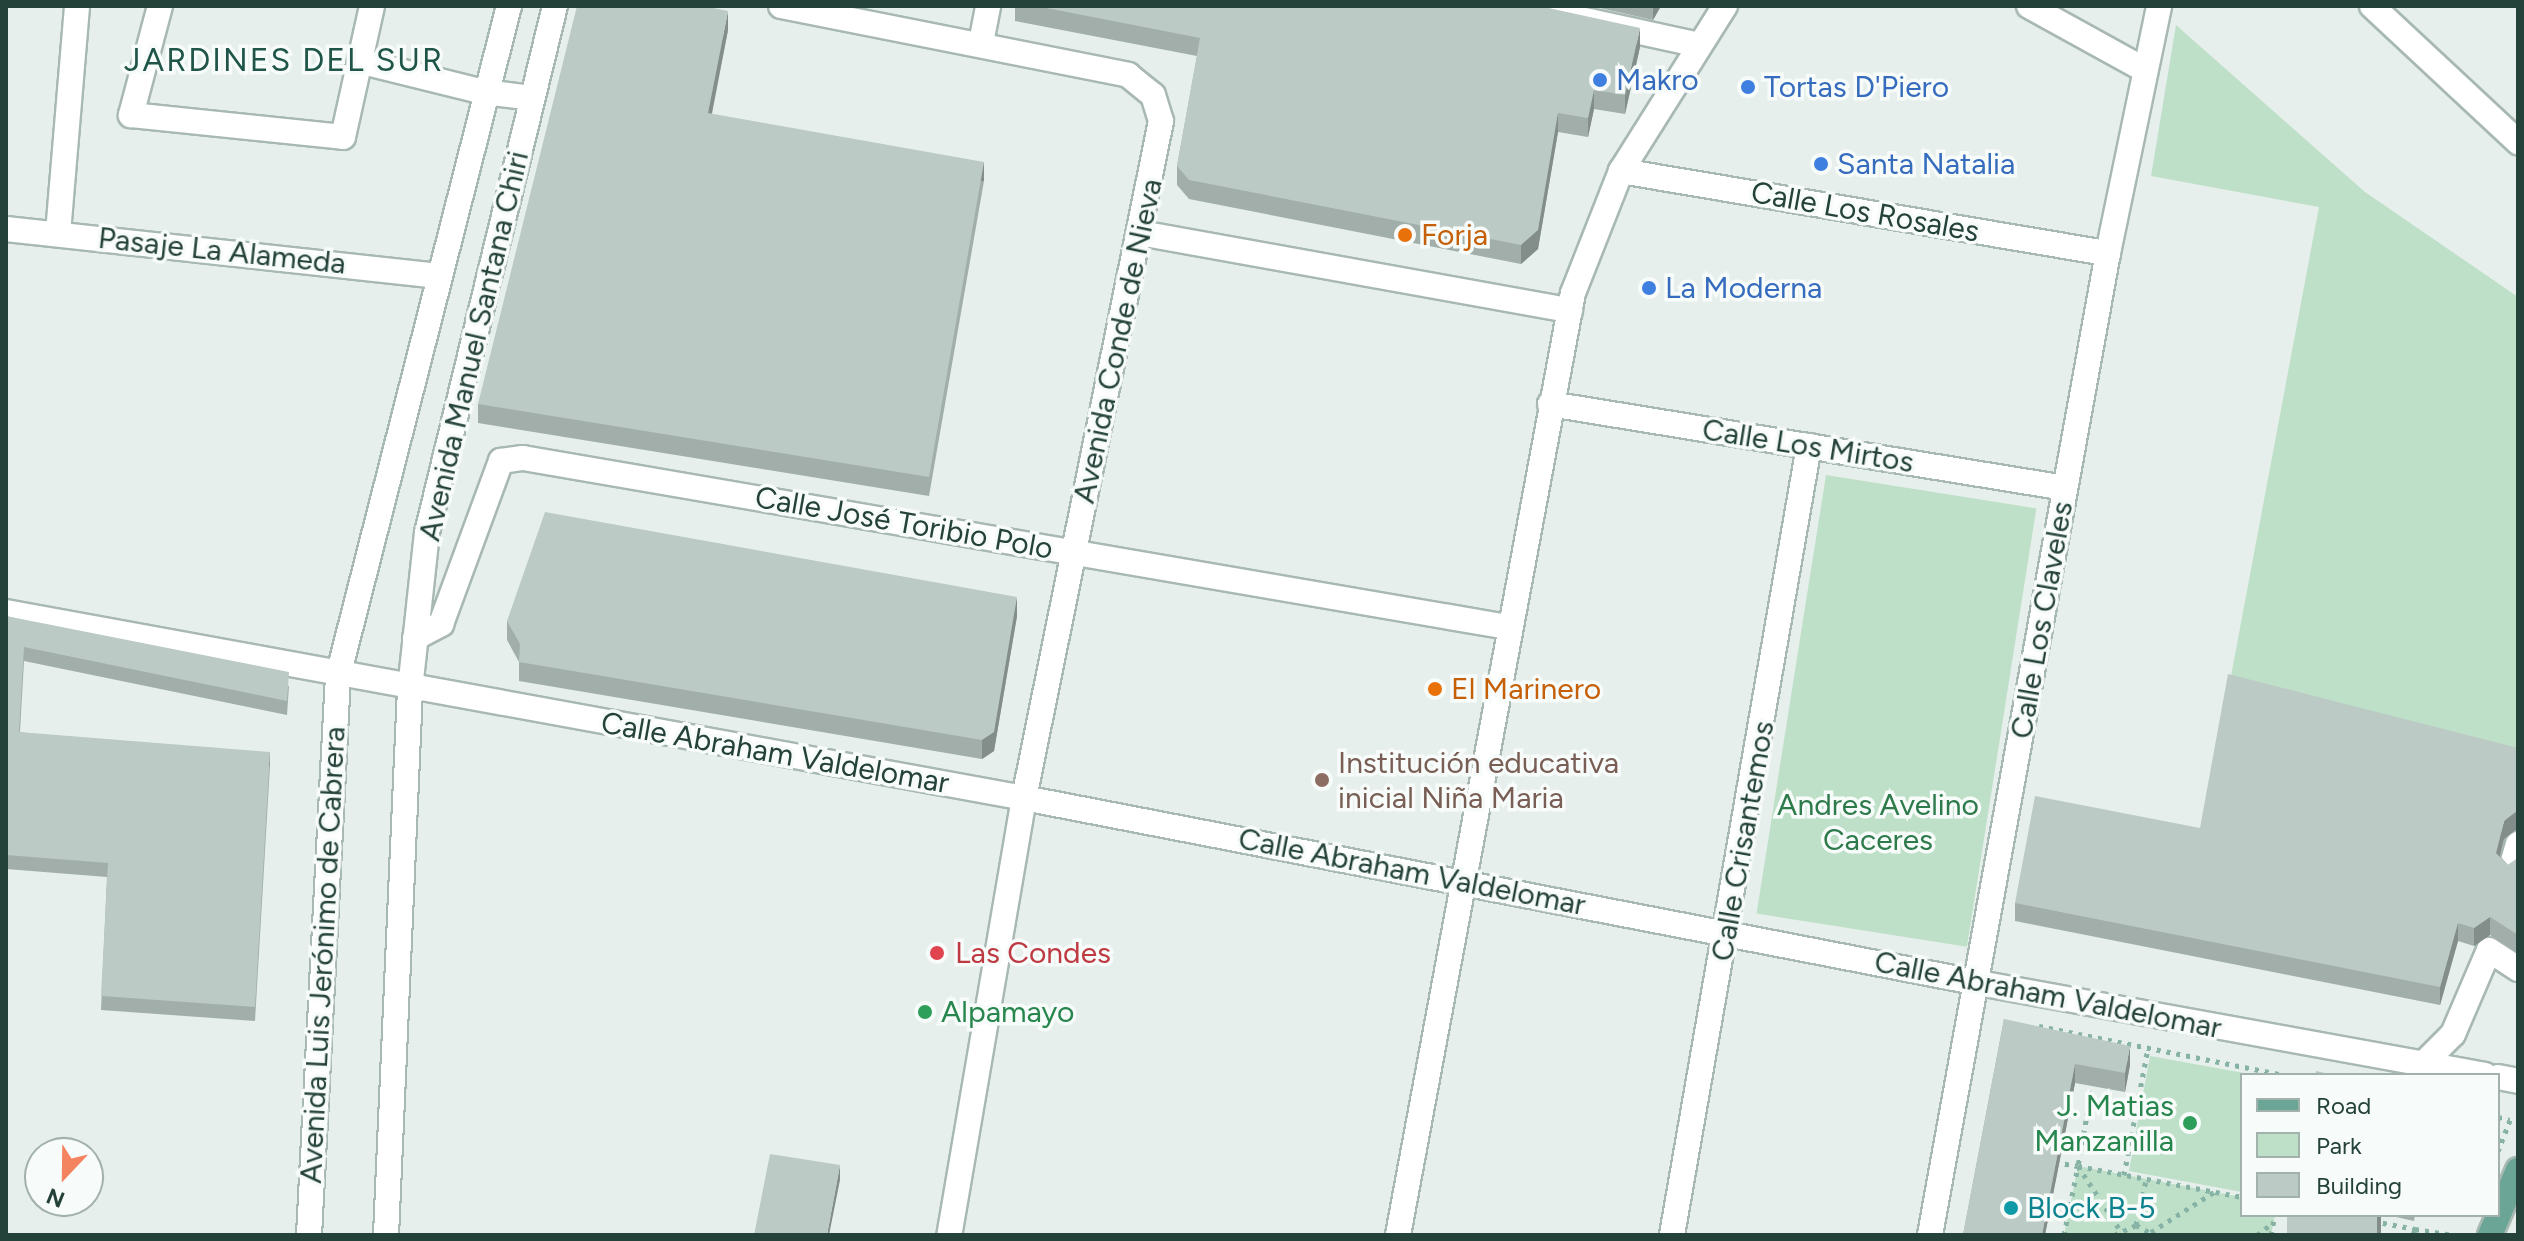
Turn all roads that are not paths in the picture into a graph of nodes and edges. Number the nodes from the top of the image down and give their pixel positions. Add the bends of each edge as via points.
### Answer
1 (77, 6) edge
2 (160, 6) edge
3 (372, 6) edge
4 (509, 6) edge
5 (555, 6) edge
6 (781, 6) edge
7 (988, 6) edge
8 (1550, 6) edge
9 (1725, 6) edge
10 (2029, 6) edge
11 (2159, 6) edge
12 (2372, 6) edge
13 (1632, 16) edge
14 (981, 43) junction
15 (1699, 45) junction
16 (363, 62) junction
17 (2145, 70) junction
18 (484, 92) junction
19 (532, 98) junction
20 (2518, 142) edge
21 (1621, 171) junction
22 (6, 229) edge
23 (58, 233) junction
24 (1140, 233) junction
25 (2108, 253) junction
26 (438, 276) junction
27 (1570, 310) junction
28 (1550, 404) junction
29 (1809, 446) junction
30 (2065, 488) junction
31 (1074, 551) junction
32 (6, 612) edge
33 (1508, 627) junction
34 (415, 638) junction
35 (338, 676) junction
36 (410, 689) junction
37 (1024, 798) junction
38 (2518, 844) edge
39 (2511, 868) edge
40 (1467, 881) junction
41 (1728, 933) junction
42 (2517, 962) edge
43 (1979, 983) junction
44 (2423, 1064) junction
45 (2474, 1073) edge
46 (2518, 1170) edge
47 (2500, 1212) edge
48 (309, 1235) edge
49 (386, 1235) edge
50 (949, 1235) edge
51 (1398, 1235) edge
52 (1672, 1235) edge
53 (1930, 1235) edge

1 - 23 street
2 - 16 street via 131,115 343,137
3 - 16 street
4 - 18 street, Avenida Manuel Santana Chiri
5 - 19 street, Avenida Manuel Santana Chiri
6 - 14 street
7 - 14 street
8 - 13 street via 1548,12
9 - 15 street
10 - 17 street
11 - 17 street, Calle Los Claveles
12 - 20 street
13 - 15 street
14 - 24 street, Avenida Conde de Nieva via 1128,75 1143,83 1158,108 1160,135
15 - 21 street
16 - 18 street
17 - 25 street, Calle Los Claveles
18 - 19 street
18 - 26 street, Avenida Manuel Santana Chiri
19 - 34 street, Avenida Manuel Santana Chiri via 427,533
21 - 25 street, Calle Los Rosales
21 - 27 street via 1597,223
22 - 23 street, Pasaje La Alameda
23 - 26 street, Pasaje La Alameda
24 - 27 street
24 - 31 street, Avenida Conde de Nieva
25 - 30 street, Calle Los Claveles
26 - 35 street, Avenida Manuel Santana Chiri
27 - 28 street
28 - 29 street, Calle Los Mirtos
28 - 33 street
29 - 30 street, Calle Los Mirtos
29 - 41 street, Calle Crisantemos
30 - 43 street, Calle Los Claveles
31 - 33 street, Calle José Toribio Polo
31 - 34 street, Calle José Toribio Polo via 523,458 501,461 441,624
31 - 37 street, Avenida Conde de Nieva
32 - 35 street, Calle Abraham Valdelomar
33 - 40 street
34 - 36 street, Avenida Manuel Santana Chiri
35 - 36 street, Calle Abraham Valdelomar
35 - 48 street, Avenida Luis Jerónimo de Cabrera
36 - 37 street, Calle Abraham Valdelomar
36 - 49 street
37 - 40 street, Calle Abraham Valdelomar
37 - 50 street, Avenida Conde de Nieva
38 - 39 street
40 - 41 street, Calle Abraham Valdelomar
40 - 51 street
41 - 43 street, Calle Abraham Valdelomar
41 - 52 street, Calle Crisantemos
42 - 44 street via 2489,950 2453,1034
43 - 44 street, Calle Abraham Valdelomar
43 - 53 street, Calle Los Claveles
44 - 45 street, Calle Abraham Valdelomar
46 - 47 main road

